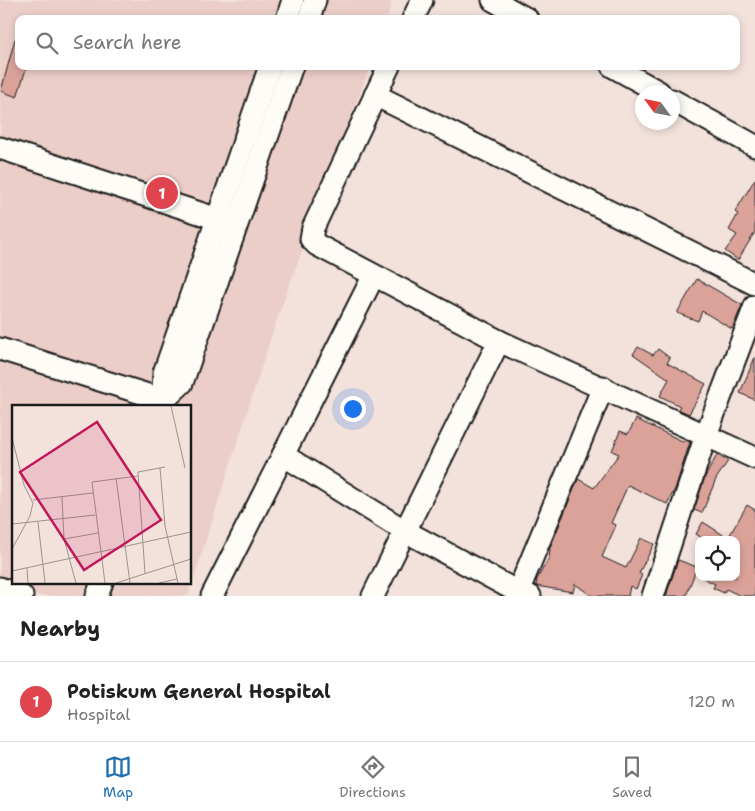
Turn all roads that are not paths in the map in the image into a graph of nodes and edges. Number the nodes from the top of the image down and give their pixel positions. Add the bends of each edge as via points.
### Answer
1 (293, 0) edge
2 (315, 0) edge
3 (422, 0) edge
4 (493, 0) edge
5 (288, 15) edge
6 (310, 15) edge
7 (415, 15) edge
8 (520, 15) edge
9 (269, 70) edge
10 (290, 70) edge
11 (387, 70) edge
12 (619, 70) edge
13 (646, 85) edge
14 (375, 95) junction
15 (680, 104) edge
16 (755, 146) edge
17 (0, 148) edge
18 (227, 222) junction
19 (373, 277) junction
20 (755, 284) edge
21 (755, 306) edge
22 (499, 341) junction
23 (0, 349) edge
24 (603, 387) junction
25 (163, 403) edge
26 (706, 435) junction
27 (283, 455) junction
28 (755, 458) edge
29 (405, 531) junction
30 (101, 584) edge
31 (0, 588) edge
32 (524, 594) edge
33 (22, 596) edge
34 (97, 596) edge
35 (212, 596) edge
36 (373, 596) edge
37 (653, 596) edge

1 - 5 street
2 - 6 street
3 - 7 street
4 - 8 street
9 - 18 street
10 - 18 street
11 - 14 street
12 - 13 street
14 - 19 street via 313,228 311,239 317,246
14 - 20 street
15 - 16 street
17 - 18 street
18 - 25 street via 182,383
19 - 22 street
19 - 27 street
21 - 26 street
22 - 24 street
22 - 29 street
23 - 25 street
24 - 26 street
24 - 32 street
26 - 28 street
26 - 37 street
27 - 29 street
27 - 35 street
29 - 32 street
29 - 36 street
30 - 34 street
31 - 33 street

